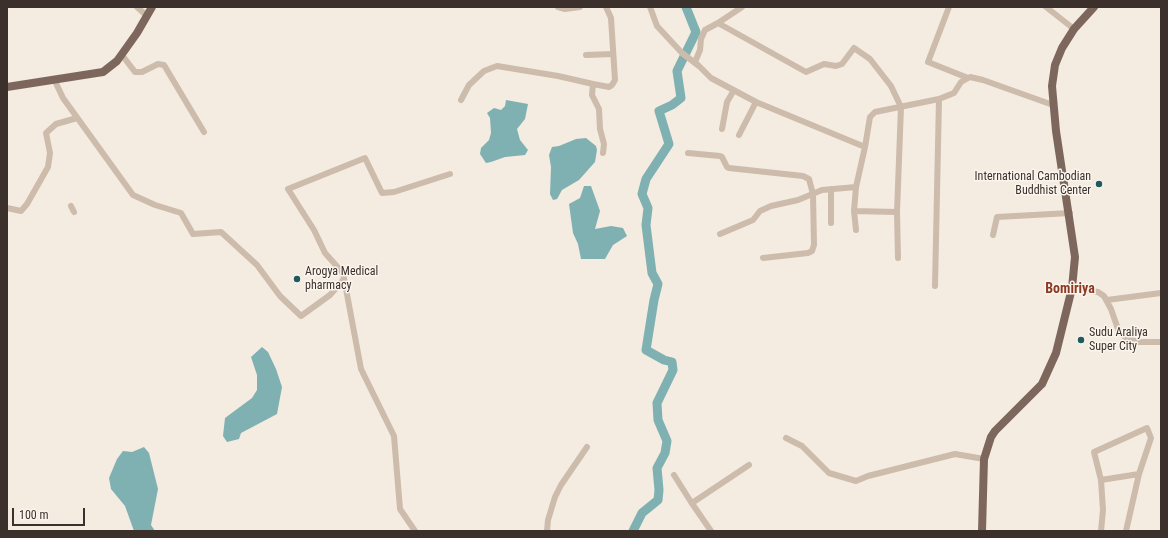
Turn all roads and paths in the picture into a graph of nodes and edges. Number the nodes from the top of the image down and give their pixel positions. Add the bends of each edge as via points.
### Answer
1 (136, 7) edge
2 (152, 7) edge
3 (558, 7) edge
4 (580, 7) edge
5 (606, 7) edge
6 (650, 7) edge
7 (742, 7) edge
8 (949, 7) edge
9 (1046, 7) edge
10 (1094, 7) edge
11 (146, 16) junction
12 (718, 23) junction
13 (1074, 29) junction
14 (613, 54) junction
15 (122, 55) junction
16 (586, 55) dead end
17 (692, 60) junction
18 (968, 78) junction
19 (54, 79) junction
20 (593, 84) junction
21 (7, 87) edge
22 (734, 90) junction
23 (939, 98) junction
24 (461, 100) dead end
25 (756, 102) junction
26 (1053, 105) junction
27 (901, 107) junction
28 (77, 118) junction
29 (722, 129) dead end
30 (204, 132) dead end
31 (739, 135) dead end
32 (865, 147) junction
33 (603, 153) dead end
34 (688, 153) dead end
35 (450, 174) dead end
36 (856, 187) junction
37 (831, 189) junction
38 (814, 194) junction
39 (7, 208) edge
40 (854, 211) junction
41 (897, 212) junction
42 (1070, 213) junction
43 (831, 223) dead end
44 (856, 230) dead end
45 (720, 234) dead end
46 (994, 235) dead end
47 (763, 258) dead end
48 (898, 258) dead end
49 (344, 279) junction
50 (934, 286) dead end
51 (1072, 288) junction
52 (1161, 293) edge
53 (1107, 300) junction
54 (1161, 342) edge
55 (786, 438) dead end
56 (587, 447) dead end
57 (984, 458) junction
58 (749, 465) dead end
59 (1139, 474) junction
60 (674, 475) dead end
61 (1100, 480) junction
62 (692, 503) junction
63 (415, 531) edge
64 (547, 531) edge
65 (711, 531) edge
66 (982, 531) edge
67 (1100, 531) edge
68 (1126, 531) edge

1 - 11 street
2 - 11 main road
3 - 4 street
5 - 14 street via 611,18
6 - 17 street via 657,26
7 - 12 street
8 - 18 street via 928,62
9 - 13 street
10 - 13 main road
11 - 15 main road via 138,33
12 - 17 street via 704,30 700,50
12 - 27 street via 806,72 824,64 842,64 854,48 870,60 891,86
13 - 26 main road via 1055,65
14 - 16 street
14 - 20 street via 615,80 612,85 609,87
15 - 19 main road via 104,72
15 - 30 street via 136,72 142,72 158,64 164,65
17 - 22 street via 711,78
18 - 23 street via 961,82 954,93
18 - 26 street via 983,80
19 - 21 main road
19 - 28 street
20 - 24 street via 497,66 484,71 469,85
20 - 33 street via 592,95 599,109
22 - 25 street
22 - 29 street via 727,102
23 - 27 street
23 - 50 street
25 - 31 street
25 - 32 street
26 - 42 main road
27 - 32 street via 875,112 870,117
27 - 41 street
28 - 39 street via 56,124 46,133 50,153 48,167 21,211
28 - 49 street via 133,195 182,213 193,234 221,232 257,265 280,296 301,316 330,295
32 - 36 street
34 - 38 street via 720,156 730,168 806,177
35 - 49 street via 394,192 382,193 365,158 288,189 325,253 343,273
36 - 37 street
36 - 40 street
37 - 38 street
37 - 43 street
38 - 45 street via 771,206 760,211 753,220
38 - 47 street via 812,251
40 - 41 street
40 - 44 street
41 - 48 street
42 - 46 street via 997,217
42 - 51 main road via 1076,257
49 - 63 street via 361,369 394,436 400,509
51 - 53 street via 1098,292
51 - 57 main road via 1056,353 1042,384 995,431
52 - 53 street
53 - 54 street via 1118,329 1124,336 1139,342
55 - 57 street via 802,446 829,473 856,481 955,454
56 - 64 street via 555,497
57 - 66 main road
58 - 62 street
59 - 61 street
59 - 61 street via 1151,438 1147,428 1094,452
59 - 68 street
60 - 62 street
61 - 67 street via 1103,510
62 - 65 street

